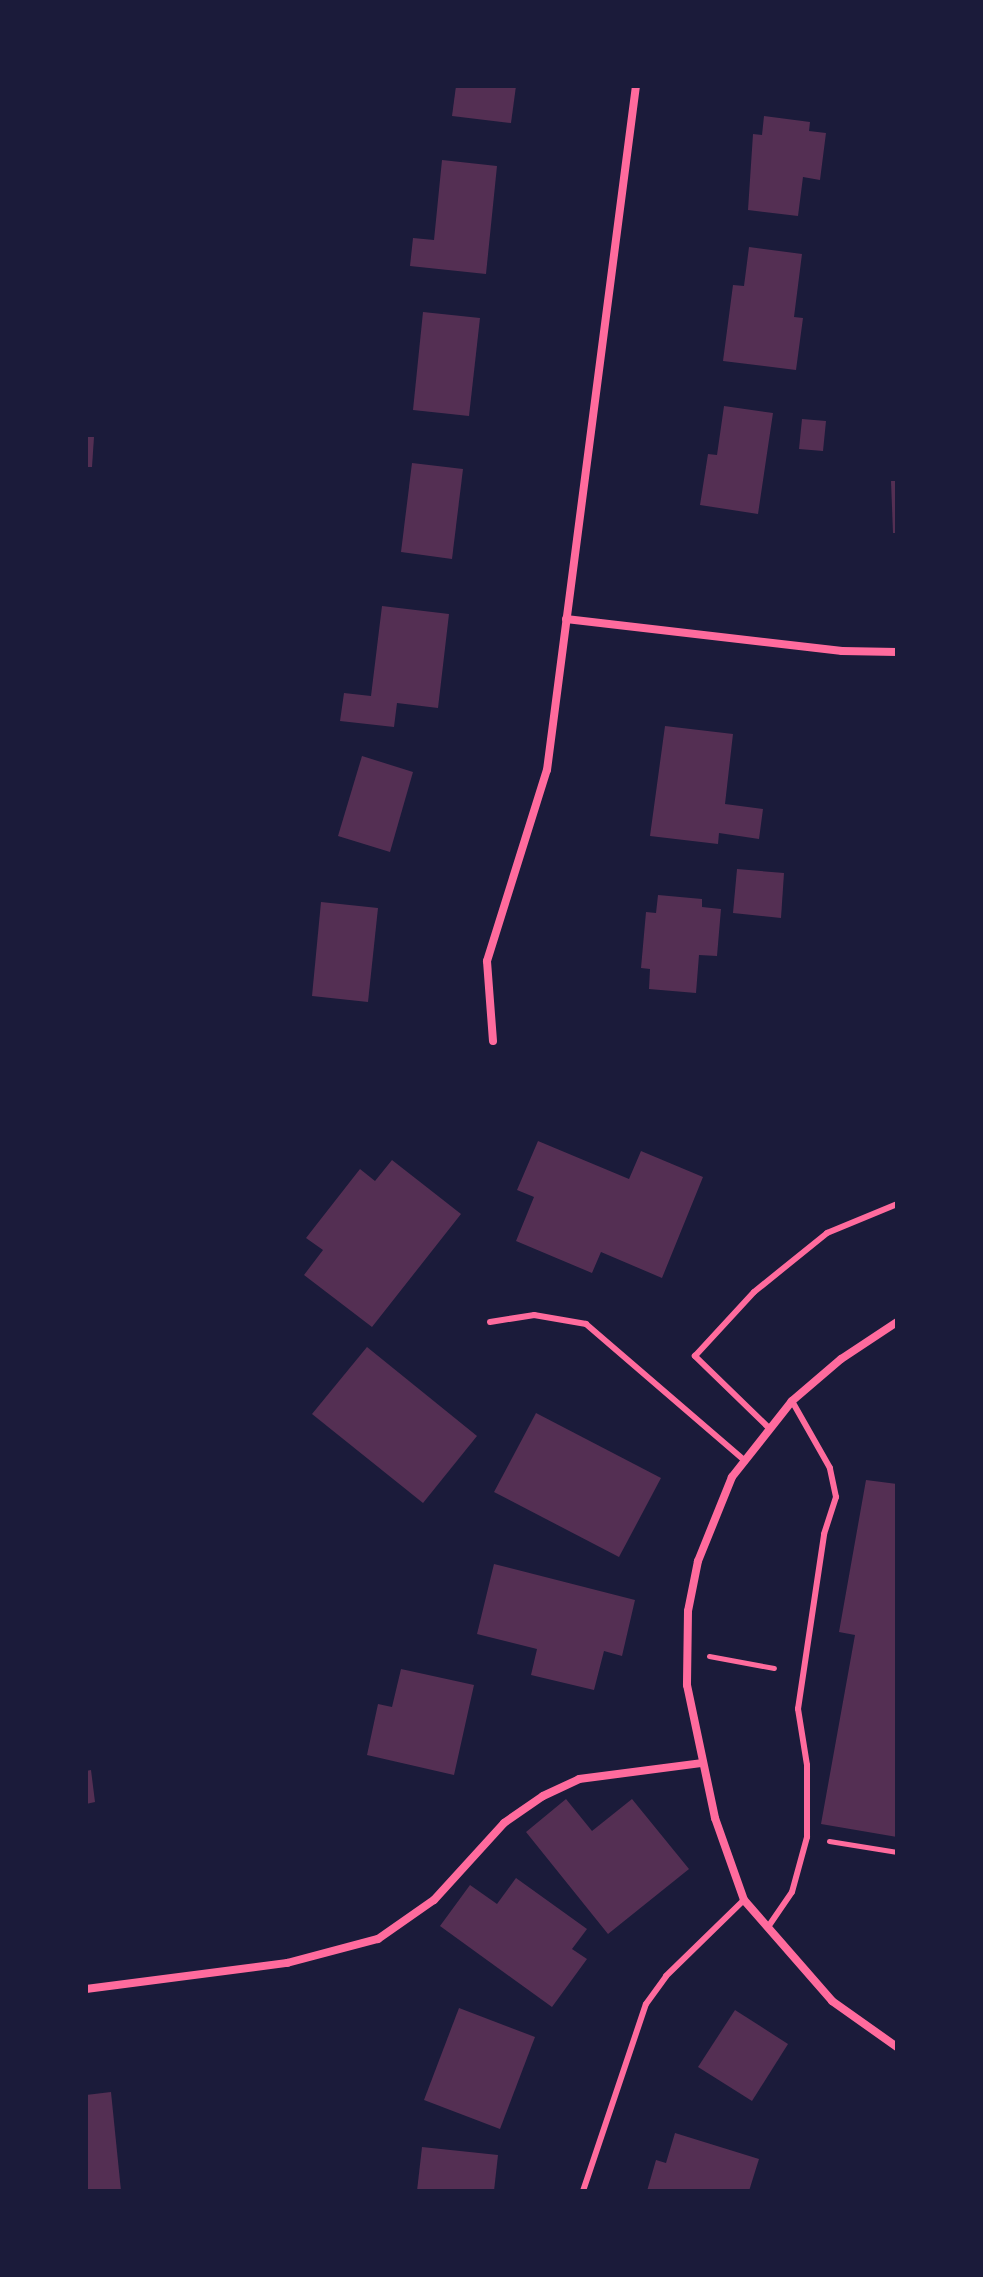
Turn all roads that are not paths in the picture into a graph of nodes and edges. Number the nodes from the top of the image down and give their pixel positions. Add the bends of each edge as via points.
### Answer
1 (636, 86) edge
2 (566, 619) junction
3 (897, 652) edge
4 (493, 1041) dead end
5 (897, 1204) edge
6 (490, 1322) dead end
7 (897, 1322) edge
8 (792, 1401) junction
9 (770, 1429) junction
10 (745, 1461) junction
11 (703, 1763) junction
12 (744, 1900) junction
13 (768, 1927) junction
14 (86, 1989) edge
15 (897, 2047) edge
16 (583, 2191) edge

1 - 2 street
2 - 3 street via 842,651
2 - 4 street via 541,796 487,961
5 - 9 lane via 827,1233 754,1292 695,1356
6 - 10 lane via 534,1315 586,1324
7 - 8 street via 841,1359
8 - 9 street
8 - 13 lane via 830,1468 836,1497 824,1534 798,1709 807,1765 807,1837 792,1892
9 - 10 street
10 - 11 street via 732,1477 698,1561 688,1611 687,1685
11 - 12 street via 715,1818
11 - 14 street via 579,1779 543,1796 504,1823 434,1900 378,1939 287,1963
12 - 13 street
12 - 16 lane via 666,1976 646,2004
13 - 15 street via 832,2001

